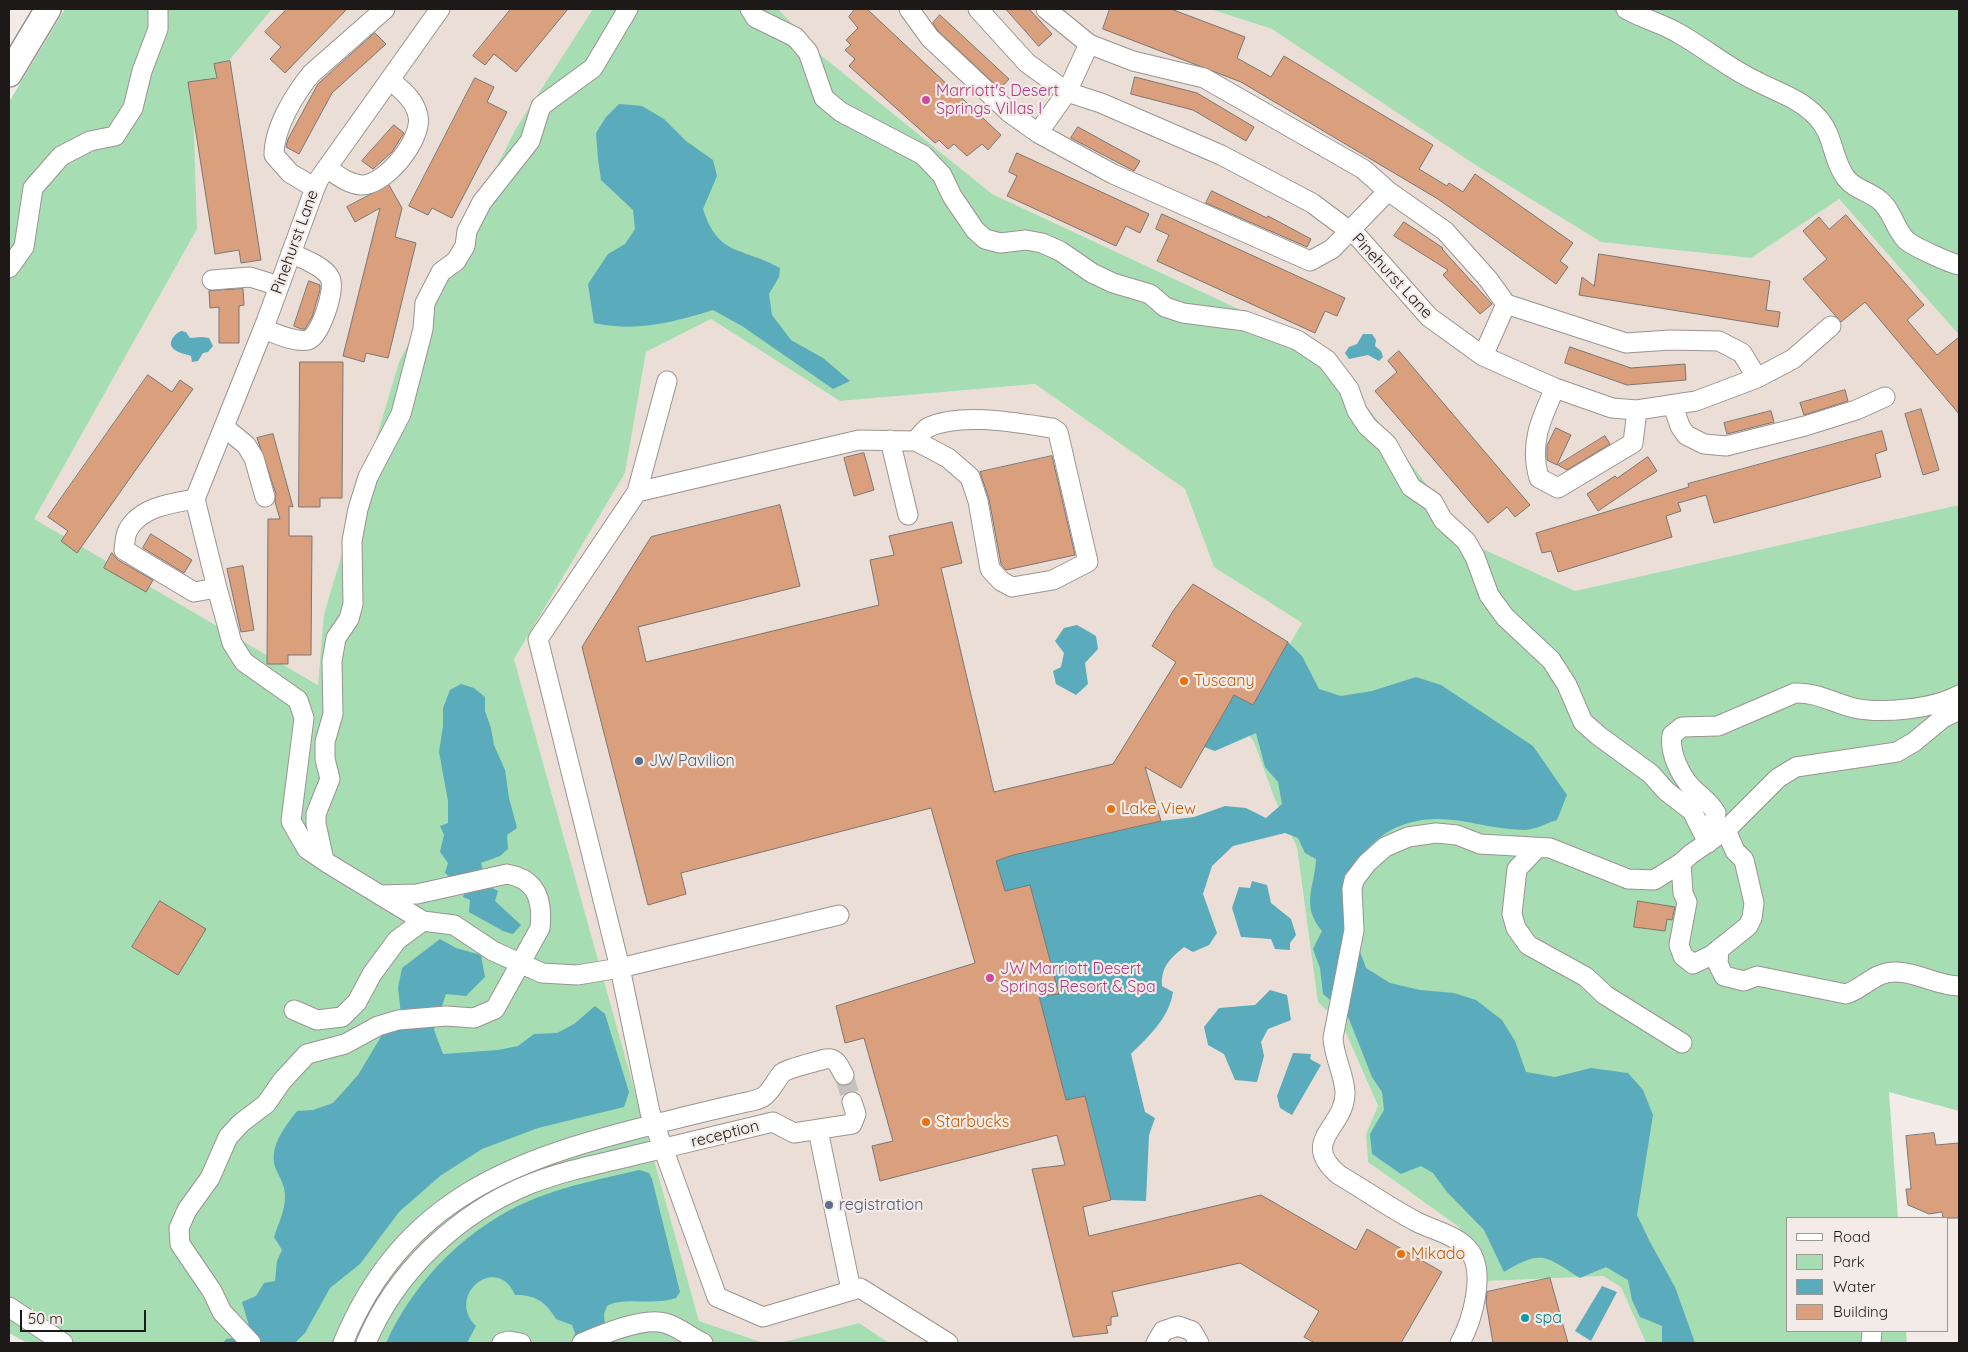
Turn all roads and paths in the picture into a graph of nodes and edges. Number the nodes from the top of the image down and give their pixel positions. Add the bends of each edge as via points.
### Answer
1 (48, 9) edge
2 (158, 9) edge
3 (384, 9) edge
4 (440, 9) edge
5 (628, 9) edge
6 (750, 9) edge
7 (909, 9) edge
8 (978, 9) edge
9 (1046, 9) edge
10 (1626, 9) edge
11 (1089, 44) junction
12 (9, 74) edge
13 (390, 80) junction
14 (1067, 92) junction
15 (1038, 132) junction
16 (326, 168) junction
17 (315, 188) junction
18 (1388, 191) junction
19 (1350, 231) junction
20 (291, 253) junction
21 (1959, 265) edge
22 (9, 268) edge
23 (212, 280) dead end
24 (279, 286) junction
25 (1506, 304) junction
26 (1831, 326) dead end
27 (262, 329) junction
28 (1483, 356) junction
29 (1756, 378) junction
30 (666, 381) dead end
31 (1555, 388) junction
32 (1885, 397) dead end
33 (1673, 406) junction
34 (1636, 410) junction
35 (224, 427) junction
36 (890, 440) junction
37 (916, 441) junction
38 (637, 492) junction
39 (265, 497) dead end
40 (195, 499) junction
41 (908, 514) dead end
42 (216, 588) junction
43 (1959, 695) edge
44 (1959, 710) edge
45 (1726, 830) junction
46 (1704, 845) junction
47 (1536, 848) junction
48 (1735, 851) junction
49 (324, 860) junction
50 (1681, 863) junction
51 (1654, 880) junction
52 (1682, 893) junction
53 (381, 895) junction
54 (839, 915) dead end
55 (424, 921) junction
56 (1719, 949) junction
57 (521, 963) junction
58 (1693, 964) junction
59 (620, 968) junction
60 (1724, 976) junction
61 (1959, 986) edge
62 (294, 1010) dead end
63 (1682, 1043) dead end
64 (844, 1076) tunnel mouth
65 (764, 1097) junction
66 (852, 1102) tunnel mouth
67 (773, 1122) junction
68 (654, 1124) junction
69 (818, 1130) junction
70 (662, 1149) junction
71 (851, 1290) junction
72 (9, 1307) edge
73 (245, 1337) edge
74 (64, 1343) edge
75 (343, 1343) edge
76 (366, 1343) edge
77 (502, 1343) edge
78 (521, 1343) edge
79 (582, 1343) edge
80 (703, 1343) edge
81 (948, 1343) edge
82 (1156, 1343) edge
83 (1199, 1343) edge
84 (1460, 1343) edge

1 - 12 main road
2 - 22 street via 158,29 142,71 133,108 115,136 90,141 61,156 33,188 24,246
3 - 17 street via 310,74 279,130 274,155 290,173
4 - 13 street, Pinehurst Lane
5 - 49 street via 593,68 541,106 530,141 493,185 467,231 465,246 456,261 441,272 425,303 423,329 401,414 368,477 352,541 353,604 349,619 336,638 332,661 333,714 325,742 330,779 316,814
6 - 46 street via 756,18 795,38 808,52 824,98 841,112 923,156 942,175 952,196 985,239 1000,243 1026,240 1042,243 1113,283 1150,294 1165,307 1184,313 1244,321 1296,340 1327,360 1349,389 1367,426 1388,444 1411,487 1433,502 1443,520 1466,541 1489,595 1505,617 1551,660 1567,685 1583,722 1651,774 1666,791 1692,811
7 - 15 street via 930,38 1010,113
8 - 14 street, Pinehurst Lane via 1027,63
9 - 11 street
10 - 21 street via 1676,32 1750,78 1806,107 1825,128 1846,179 1878,198 1906,240
11 - 14 street
11 - 18 street via 1133,61 1204,78 1363,169
13 - 16 street, Pinehurst Lane
13 - 16 street via 413,102 418,117 416,132 402,158 377,179 362,185
14 - 15 street
14 - 19 street, Pinehurst Lane via 1101,103 1221,155 1312,203
15 - 19 street via 1113,174 1310,261 1332,249
16 - 17 street, Pinehurst Lane
17 - 20 street, Pinehurst Lane
18 - 19 street
18 - 25 street via 1445,232
19 - 28 street, Pinehurst Lane via 1360,238 1429,317
20 - 24 street, Pinehurst Lane
20 - 27 street via 330,277 332,287 322,322 316,336 308,340
23 - 24 street via 250,277
24 - 27 street, Pinehurst Lane
25 - 28 street
25 - 29 street via 1626,343 1719,341 1742,353
26 - 29 street, Pinehurst Lane via 1793,359
27 - 35 street, Pinehurst Lane
28 - 31 street, Pinehurst Lane
29 - 33 street, Pinehurst Lane via 1696,401
30 - 38 street
31 - 34 street, Pinehurst Lane via 1612,408
31 - 34 street via 1538,425 1534,460 1539,478 1558,488 1633,443
32 - 33 street via 1814,423 1726,446 1704,444 1686,435
33 - 34 street, Pinehurst Lane
35 - 39 street via 246,445 254,458
35 - 40 street, Pinehurst Lane
36 - 37 street
36 - 38 street via 858,440
36 - 41 street
37 - 37 street via 928,427 955,421 993,421 1052,428 1058,432 1088,562 1053,580 1012,587 1001,582 990,569 978,502 970,477 948,458
38 - 59 street via 538,639
40 - 42 street
40 - 42 street via 142,514 128,530 124,550 194,592
42 - 49 street via 232,643 244,662 298,700 304,718 291,821 307,848
43 - 46 street via 1927,705 1884,711 1853,707 1807,692 1795,693 1718,726 1682,728 1672,735 1670,744 1678,768 1716,813
44 - 45 street via 1897,752 1796,767 1778,778
45 - 46 street
45 - 48 street
46 - 48 street
46 - 50 street
47 - 51 street via 1550,848 1628,879
47 - 63 street via 1517,869 1512,914 1516,928 1528,945 1579,972 1604,995
47 - 84 street via 1480,844 1457,835 1436,833 1408,837 1385,846 1367,863 1354,880 1352,889 1354,930 1334,1048 1345,1092 1343,1107 1323,1139 1322,1156 1328,1166 1339,1174 1468,1249 1475,1262 1477,1277 1475,1304
48 - 56 street via 1744,860 1754,903 1752,918 1748,926
49 - 53 street
50 - 51 street
50 - 52 street
51 - 52 street
52 - 58 street via 1686,902 1679,945 1683,956
53 - 55 street
53 - 57 street via 417,894 507,874 519,876 534,889 542,913 540,928
54 - 59 street
55 - 57 street via 454,925 493,951
55 - 62 street via 397,940 372,974 358,1002 342,1017 317,1020
56 - 58 street
56 - 60 street via 1718,964
57 - 59 street via 542,973 577,975
57 - 73 street via 495,1009 474,1018 446,1016 398,1020 378,1026 345,1044 307,1054 266,1104 228,1137 210,1178 186,1210 178,1228 180,1244 212,1290 222,1312
58 - 60 street
59 - 68 street via 634,1044
60 - 61 street via 1744,981 1757,976 1846,994 1880,975 1900,971 1948,986
64 - 65 street, reception via 837,1062 825,1059 784,1071
65 - 67 street
65 - 68 street, reception
66 - 69 street, reception via 856,1114 852,1124
67 - 69 street, reception via 794,1134
67 - 70 street, reception
68 - 70 street
68 - 75 street, reception via 546,1154 463,1194 424,1224 399,1250 370,1289
69 - 71 street
70 - 71 street via 717,1297 764,1317
70 - 76 street, reception via 531,1184 499,1198 469,1217 451,1230 406,1276 378,1317
71 - 81 street via 860,1288
72 - 74 street
77 - 78 street
79 - 80 street via 644,1322 658,1322 679,1329
82 - 83 street via 1163,1331 1178,1326 1192,1331

